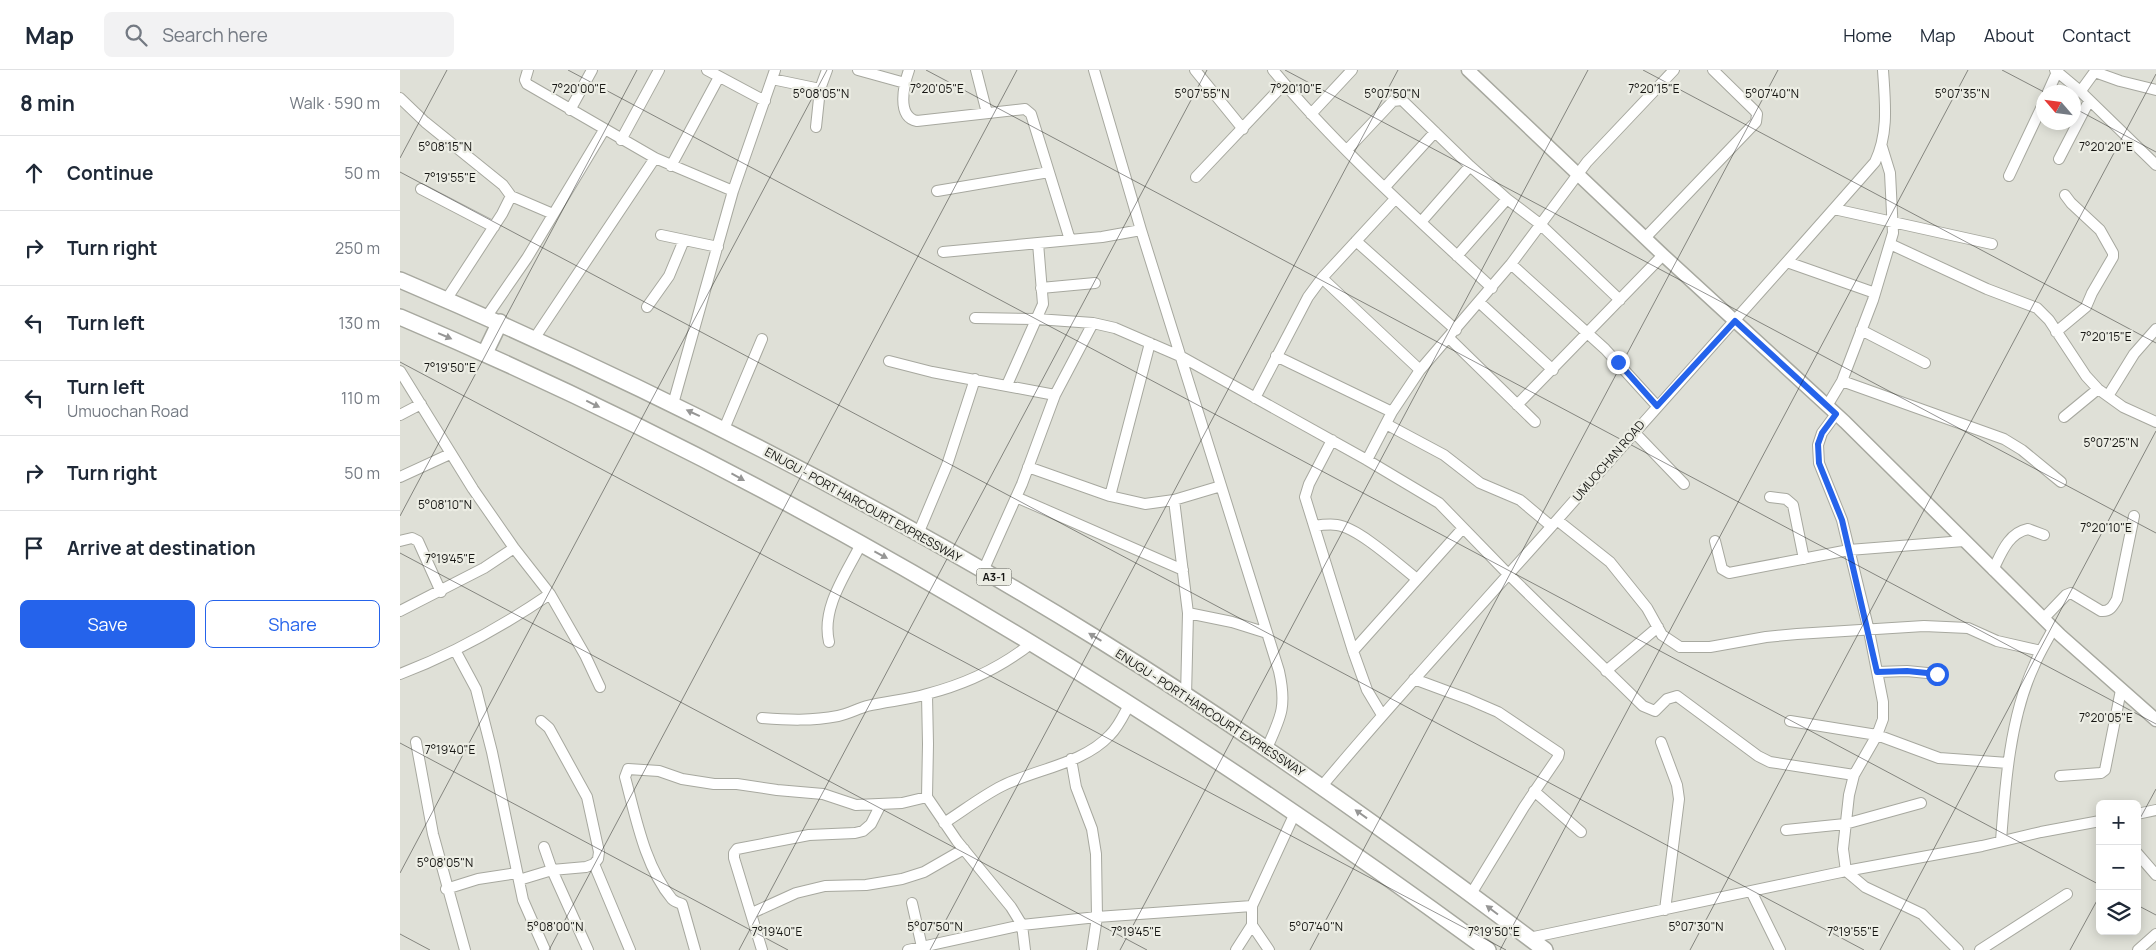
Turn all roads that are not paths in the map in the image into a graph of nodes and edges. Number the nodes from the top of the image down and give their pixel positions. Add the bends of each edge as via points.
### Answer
1 (528, 70) edge
2 (592, 70) edge
3 (659, 70) edge
4 (707, 70) edge
5 (828, 70) edge
6 (858, 70) edge
7 (910, 70) edge
8 (976, 70) edge
9 (1094, 70) edge
10 (1195, 70) edge
11 (1273, 70) edge
12 (1352, 70) edge
13 (1468, 70) edge
14 (1674, 70) edge
15 (1713, 70) edge
16 (1883, 70) edge
17 (2056, 71) edge
18 (2096, 71) edge
19 (882, 73) edge
20 (774, 74) edge
21 (719, 77) junction
22 (904, 83) junction
23 (1284, 84) junction
24 (2051, 85) edge
25 (2072, 85) edge
26 (820, 89) junction
27 (2156, 90) edge
28 (2081, 91) edge
29 (2081, 93) edge
30 (400, 98) edge
31 (765, 101) junction
32 (2089, 101) junction
33 (570, 110) junction
34 (987, 113) junction
35 (1310, 114) junction
36 (2036, 119) edge
37 (816, 127) dead end
38 (1243, 128) junction
39 (604, 130) junction
40 (1435, 132) junction
41 (621, 140) junction
42 (1882, 147) junction
43 (1347, 150) junction
44 (655, 158) junction
45 (2059, 160) dead end
46 (2156, 165) edge
47 (671, 166) junction
48 (1470, 166) junction
49 (1049, 172) junction
50 (1577, 173) junction
51 (2009, 176) dead end
52 (1196, 177) dead end
53 (421, 188) dead end
54 (1385, 188) junction
55 (733, 191) junction
56 (937, 191) dead end
57 (2065, 195) dead end
58 (511, 196) junction
59 (1396, 198) junction
60 (1507, 199) junction
61 (1834, 209) junction
62 (553, 214) junction
63 (1421, 222) junction
64 (1893, 222) junction
65 (1540, 224) junction
66 (494, 227) junction
67 (1141, 230) junction
68 (661, 235) dead end
69 (1645, 238) junction
70 (684, 240) junction
71 (1070, 240) junction
72 (1356, 241) junction
73 (1038, 243) junction
74 (1890, 244) junction
75 (1992, 244) dead end
76 (718, 247) junction
77 (943, 252) dead end
78 (1663, 255) junction
79 (1457, 256) junction
80 (1787, 262) junction
81 (1511, 264) junction
82 (1322, 278) junction
83 (400, 280) edge
84 (1095, 282) dead end
85 (1041, 288) junction
86 (1492, 288) junction
87 (1875, 293) junction
88 (446, 300) junction
89 (1620, 300) junction
90 (1480, 303) junction
91 (648, 307) dead end
92 (400, 317) edge
93 (975, 318) dead end
94 (494, 319) junction
95 (1037, 319) junction
96 (1735, 321) junction
97 (1093, 323) junction
98 (2156, 328) edge
99 (1456, 330) junction
100 (1861, 330) junction
101 (2056, 332) junction
102 (1589, 333) junction
103 (534, 338) junction
104 (1449, 338) junction
105 (762, 339) dead end
106 (1150, 343) junction
107 (485, 353) junction
108 (1182, 356) junction
109 (1276, 356) junction
110 (889, 361) dead end
111 (1925, 363) dead end
112 (1420, 370) junction
113 (1553, 370) junction
114 (400, 371) edge
115 (975, 379) junction
116 (1842, 381) junction
117 (1008, 385) junction
118 (2098, 389) junction
119 (1055, 395) junction
120 (2108, 396) junction
121 (1255, 398) junction
122 (421, 404) junction
123 (673, 404) junction
124 (1517, 405) junction
125 (1657, 406) junction
126 (1832, 410) junction
127 (1392, 412) junction
128 (400, 415) edge
129 (2064, 417) dead end
130 (1535, 422) dead end
131 (2156, 422) edge
132 (1386, 424) junction
133 (724, 429) junction
134 (1634, 432) junction
135 (1332, 440) junction
136 (450, 454) junction
137 (1367, 460) junction
138 (1028, 468) junction
139 (400, 477) edge
140 (2061, 482) dead end
141 (1684, 484) dead end
142 (1221, 486) junction
143 (1110, 496) junction
144 (1016, 497) junction
145 (1770, 497) dead end
146 (1174, 500) junction
147 (2134, 516) dead end
148 (1554, 523) junction
149 (1314, 526) junction
150 (1463, 528) junction
151 (918, 534) junction
152 (2044, 535) dead end
153 (400, 541) edge
154 (1716, 541) dead end
155 (1964, 541) junction
156 (861, 544) junction
157 (514, 548) junction
158 (1849, 550) junction
159 (1804, 559) junction
160 (983, 570) junction
161 (1182, 570) junction
162 (1993, 570) junction
163 (1508, 574) junction
164 (1417, 579) junction
165 (441, 592) junction
166 (550, 594) junction
167 (400, 611) edge
168 (1188, 613) junction
169 (2043, 619) junction
170 (1658, 627) junction
171 (2053, 629) junction
172 (1869, 631) junction
173 (1267, 633) junction
174 (829, 642) dead end
175 (1033, 642) junction
176 (455, 650) junction
177 (1353, 651) junction
178 (2041, 651) junction
179 (1606, 671) junction
180 (1877, 672) junction
181 (400, 674) edge
182 (1937, 674) dead end
183 (1414, 679) junction
184 (600, 687) dead end
185 (2121, 690) junction
186 (927, 695) junction
187 (1186, 696) junction
188 (1130, 703) junction
189 (1382, 715) junction
190 (762, 718) dead end
191 (1790, 720) dead end
192 (2156, 720) edge
193 (541, 721) dead end
194 (1877, 735) junction
195 (416, 742) dead end
196 (1661, 742) dead end
197 (1266, 750) junction
198 (1071, 759) junction
199 (2008, 763) junction
200 (1854, 775) junction
201 (2060, 776) dead end
202 (1322, 786) junction
203 (1534, 791) junction
204 (926, 797) junction
205 (880, 804) junction
206 (1921, 804) dead end
207 (2156, 810) edge
208 (1295, 813) junction
209 (2141, 813) edge
210 (2096, 822) edge
211 (944, 823) junction
212 (1845, 824) junction
213 (1786, 830) dead end
214 (1581, 832) dead end
215 (2001, 841) junction
216 (544, 847) dead end
217 (964, 849) junction
218 (2141, 858) edge
219 (594, 864) junction
220 (552, 870) junction
221 (1846, 871) junction
222 (2156, 875) edge
223 (518, 876) junction
224 (446, 889) junction
225 (1751, 891) junction
226 (1471, 894) junction
227 (2067, 894) dead end
228 (912, 903) dead end
229 (1252, 906) junction
230 (1665, 910) junction
231 (752, 913) junction
232 (1097, 917) junction
233 (1022, 925) junction
234 (1252, 925) junction
235 (2156, 934) edge
236 (1529, 938) junction
237 (922, 947) junction
238 (465, 950) edge
239 (545, 950) edge
240 (588, 950) edge
241 (630, 950) edge
242 (695, 950) edge
243 (762, 950) edge
244 (908, 950) edge
245 (1025, 950) edge
246 (1092, 950) edge
247 (1236, 950) edge
248 (1270, 950) edge
249 (1488, 950) edge
250 (1545, 950) edge
251 (1780, 950) edge
252 (1958, 950) edge
253 (1980, 950) edge
254 (2138, 950) edge

1 - 33 street via 527,84
2 - 33 street
3 - 41 street
4 - 21 street
5 - 26 street
6 - 19 street
7 - 22 street
8 - 34 street
9 - 67 street
10 - 38 street
11 - 23 street
12 - 35 street
13 - 50 main road
14 - 50 street
15 - 69 street via 1755,111 1756,122
16 - 42 street, UMUOCHAN ROAD via 1886,130
17 - 24 street
17 - 25 street
18 - 27 street
18 - 28 street
19 - 22 street
20 - 26 street
20 - 31 street
21 - 31 street
21 - 47 street
22 - 34 street via 904,110 910,120
23 - 35 street
23 - 38 street
26 - 37 street
29 - 32 street
30 - 58 street via 424,122 504,185
31 - 55 street
32 - 45 street
32 - 46 street
33 - 39 street
34 - 49 street via 1029,111
35 - 43 street
36 - 51 street
38 - 52 street
39 - 41 street
39 - 62 street
40 - 43 street via 1407,104 1397,100
40 - 48 street
40 - 54 street
41 - 44 street
42 - 61 street, UMUOCHAN ROAD via 1875,162
42 - 64 street via 1890,173
43 - 54 street
44 - 47 street
44 - 103 street
47 - 55 street
48 - 60 street
48 - 63 street
49 - 56 street
49 - 71 street
50 - 65 street
50 - 69 main road
53 - 66 street
54 - 59 street
55 - 76 street
57 - 101 street via 2100,230 2113,257 2086,307
58 - 62 street
58 - 66 street
59 - 63 street
59 - 72 street
60 - 65 street
60 - 79 street
61 - 64 street
61 - 80 street, UMUOCHAN ROAD
62 - 94 street
63 - 79 street
64 - 74 street
64 - 75 street
65 - 81 street
65 - 89 street
66 - 88 street
67 - 71 street
67 - 108 street
68 - 70 street
69 - 78 main road
70 - 76 street
70 - 91 street via 673,268
71 - 73 street
72 - 82 street
72 - 99 street
73 - 77 street
73 - 85 street
74 - 87 street
74 - 101 street via 1987,289 2037,308
76 - 123 street
78 - 89 street
78 - 96 main road
79 - 86 street
80 - 87 street
80 - 96 street, UMUOCHAN ROAD
81 - 86 street
81 - 102 street
82 - 109 street via 1298,313
82 - 112 street
83 - 88 highway, ENUGU - PORT HARCOURT EXPRESSWAY / A3-1
84 - 85 street
85 - 95 street via 1043,304
86 - 90 street
87 - 100 street
88 - 94 highway, ENUGU - PORT HARCOURT EXPRESSWAY / A3-1
89 - 102 street
90 - 99 street
90 - 113 street
92 -> 107 highway
93 - 95 street
94 - 103 highway, ENUGU - PORT HARCOURT EXPRESSWAY / A3-1
94 - 107 highway
95 - 97 street
95 - 117 street
96 - 125 street, UMUOCHAN ROAD
96 - 126 main road
97 - 106 street via 1115,328
97 - 119 street
98 - 120 street via 2134,354
99 - 104 street
100 - 111 street
100 - 116 street
101 - 118 street
102 - 113 street
102 - 125 street
103 - 123 highway, ENUGU - PORT HARCOURT EXPRESSWAY / A3-1
104 - 112 street
104 - 124 street
105 - 133 street
106 - 108 street
106 - 143 street
107 -> 156 highway via 697,455
108 - 121 street
108 - 142 street
109 - 121 street
109 - 127 street
110 - 115 street
112 - 127 street
113 - 124 street
114 - 122 street
115 - 117 street
115 - 151 street via 947,465
116 - 126 street
116 - 140 street via 2008,441
117 - 119 street
118 - 120 street
118 - 129 street
119 - 138 street
120 - 131 street via 2123,407
121 - 135 street
122 - 128 street
122 - 136 street
133 -> 123 highway, ENUGU - PORT HARCOURT EXPRESSWAY / A3-1
124 - 130 street
125 - 134 street, UMUOCHAN ROAD
126 - 155 main road
126 - 158 street via 1822,433 1818,454 1842,520
127 - 132 street
132 - 137 street
132 - 148 street via 1444,455 1480,483 1520,500
133 - 151 highway, ENUGU - PORT HARCOURT EXPRESSWAY / A3-1
134 - 141 street
134 - 148 street, UMUOCHAN ROAD
135 - 137 street
135 - 149 street via 1306,490
136 - 139 street
136 - 157 street
137 - 150 street via 1439,503
138 - 143 street
138 - 144 street
142 - 146 street
142 - 173 street
143 - 146 street via 1145,504
144 - 160 street
144 - 161 street
145 - 159 street via 1793,504
146 - 161 street
147 - 169 street via 2117,599 2112,607 2101,611 2071,593
148 - 163 street, UMUOCHAN ROAD
148 - 170 street via 1610,562
149 - 164 street via 1338,525 1348,529
149 - 177 street
150 - 163 street
150 - 164 street
151 - 160 highway, ENUGU - PORT HARCOURT EXPRESSWAY / A3-1
152 - 162 street via 2028,529 2016,534 2006,544
153 - 165 street via 412,538 418,541
154 - 159 street via 1722,569 1729,573
155 - 158 street
155 - 162 main road
156 - 174 street via 831,605 826,629
156 -> 175 highway
157 - 165 street
157 - 166 street
158 - 159 street
158 - 172 street
187 -> 160 highway, ENUGU - PORT HARCOURT EXPRESSWAY / A3-1
161 - 168 street
162 - 169 main road
163 - 179 street
163 - 183 street, UMUOCHAN ROAD
164 - 177 street
165 - 167 street
166 - 176 street via 499,627
166 - 184 street
168 - 173 street
168 - 187 street
169 - 171 main road
170 - 172 street via 1672,643 1686,648 1797,634
170 - 179 street
171 - 178 street
171 - 185 main road
172 - 178 street via 1924,626 1964,628 1997,641
172 - 180 street
173 - 197 street via 1284,691 1284,704
175 - 186 street via 1016,656 976,678
175 - 188 highway
176 - 181 street
176 - 223 street via 476,689
177 - 189 street via 1367,690
178 - 199 street via 2021,702
179 - 200 street via 1643,706 1655,711 1672,696 1682,698 1770,762
180 - 182 street
180 - 194 street via 1883,702 1883,719
183 - 189 street, UMUOCHAN ROAD
183 - 203 street via 1498,712 1559,753
185 - 192 main road
185 - 201 street via 2105,770
186 - 190 street via 815,720
186 - 204 street
187 - 197 highway, ENUGU - PORT HARCOURT EXPRESSWAY / A3-1
188 - 198 street via 1108,737
188 - 208 highway
189 - 202 street, UMUOCHAN ROAD
191 - 194 street
193 - 219 street via 549,728 588,797 599,846 598,859
194 - 199 street via 1939,758
194 - 200 street
195 - 224 street
196 - 230 street via 1677,784 1679,799
197 - 202 highway, ENUGU - PORT HARCOURT EXPRESSWAY / A3-1
198 - 211 street via 1000,787
198 - 232 street via 1096,854
199 - 215 street
200 - 212 street
226 -> 202 highway, ENUGU - PORT HARCOURT EXPRESSWAY / A3-1
203 - 214 street
203 - 226 street
204 - 205 street
204 - 211 street
205 - 231 street via 863,831 809,835 737,849 734,858
205 - 242 street via 856,805 824,794 714,784 628,769 625,777 643,840 666,891 673,900 682,904
206 - 212 street
207 - 209 street
208 - 229 street
208 - 249 highway
210 - 215 street
211 - 217 street
212 - 213 street
212 - 221 street via 1843,849
215 - 221 street
216 - 220 street
217 - 231 street via 924,872 902,879 796,892
217 - 233 street
218 - 222 street
219 - 220 street
219 - 241 street
220 - 223 street
220 - 240 street
221 - 225 street
221 - 252 street via 1865,887 1922,914
223 - 224 street via 478,879
223 - 239 street via 528,914
224 - 238 street
225 - 230 street
225 - 251 street
236 -> 226 highway, ENUGU - PORT HARCOURT EXPRESSWAY / A3-1
227 - 253 street
228 - 237 street
229 - 232 street
229 - 234 street
230 - 236 street
231 - 243 street
232 - 233 street
232 - 246 street
233 - 237 street
233 - 245 street
234 - 247 street
234 - 248 street
235 - 254 street
236 - 250 highway, ENUGU - PORT HARCOURT EXPRESSWAY / A3-1
237 - 244 street

